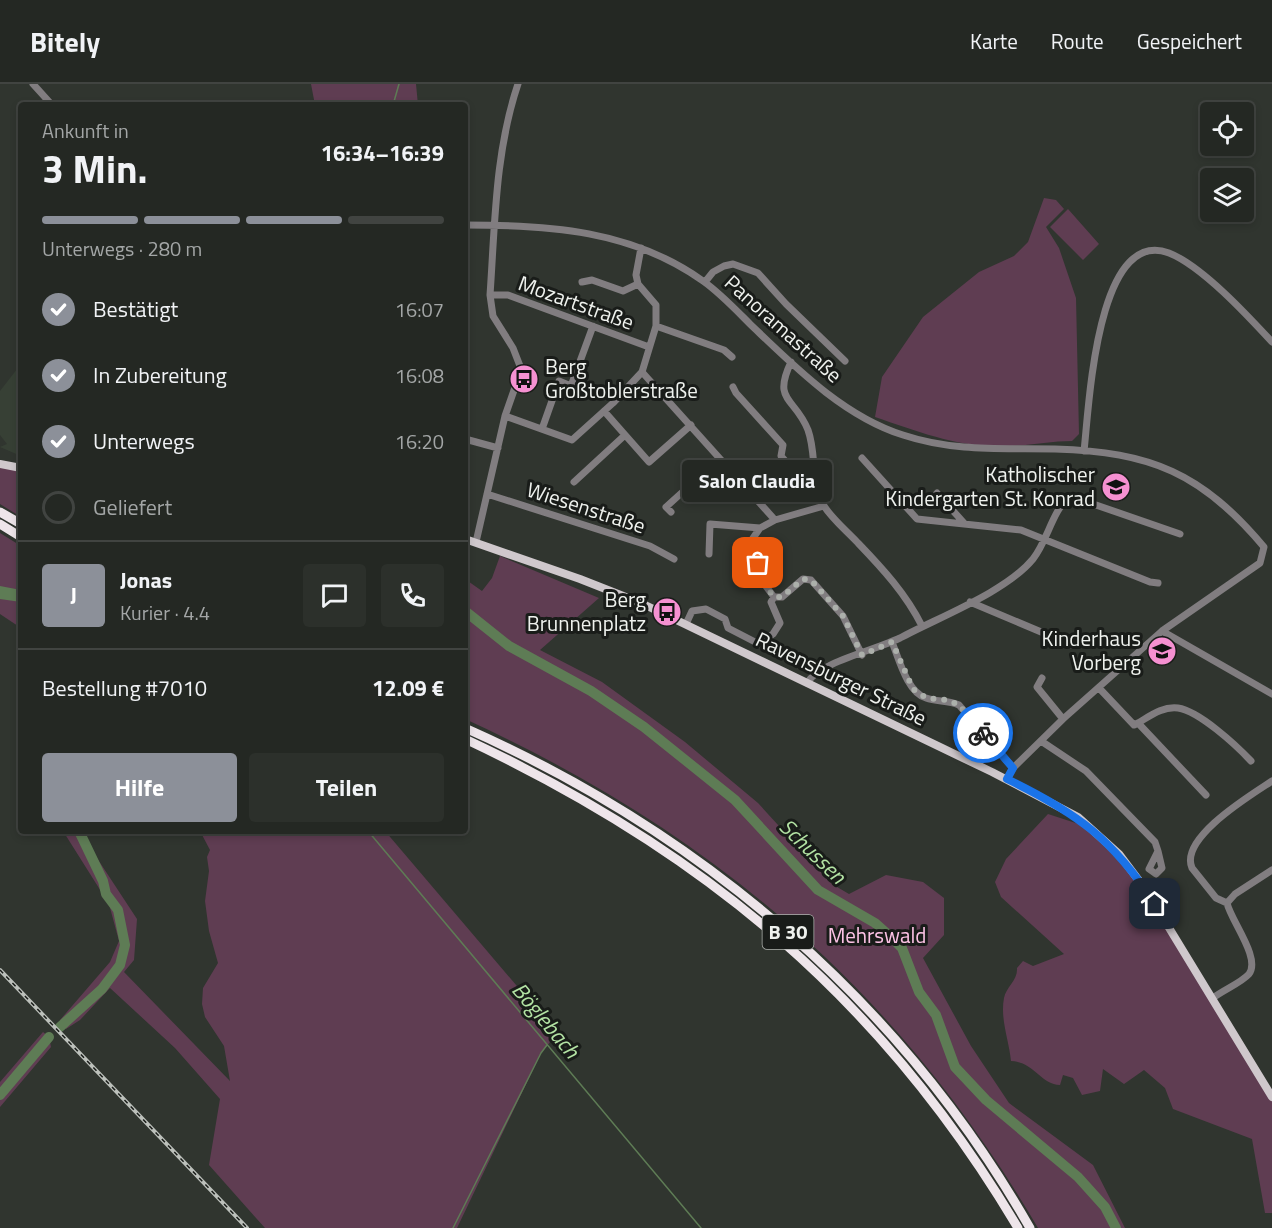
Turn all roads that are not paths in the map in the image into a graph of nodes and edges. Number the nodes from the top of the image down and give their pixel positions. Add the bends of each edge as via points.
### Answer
1 (33, 84) edge
2 (518, 84) edge
3 (49, 102) edge
4 (468, 225) edge
5 (495, 225) junction
6 (641, 248) junction
7 (582, 282) dead end
8 (705, 282) junction
9 (638, 284) junction
10 (490, 295) junction
11 (593, 326) junction
12 (656, 326) junction
13 (1272, 342) edge
14 (649, 347) junction
15 (732, 357) dead end
16 (845, 361) dead end
17 (791, 362) junction
18 (642, 372) junction
19 (733, 387) dead end
20 (604, 411) junction
21 (505, 416) junction
22 (691, 425) junction
23 (542, 429) junction
24 (625, 435) junction
25 (468, 441) edge
26 (498, 448) junction
27 (1084, 451) junction
28 (862, 458) dead end
29 (719, 459) junction
30 (0, 464) edge
31 (18, 467) edge
32 (574, 482) dead end
33 (815, 483) junction
34 (937, 493) dead end
35 (487, 494) junction
36 (824, 506) junction
37 (0, 512) edge
38 (671, 512) dead end
39 (775, 520) junction
40 (18, 522) edge
41 (964, 523) junction
42 (0, 524) edge
43 (760, 528) junction
44 (1180, 534) dead end
45 (18, 535) edge
46 (468, 540) edge
47 (1045, 540) junction
48 (476, 542) junction
49 (709, 554) dead end
50 (674, 559) dead end
51 (1158, 583) dead end
52 (774, 597) junction
53 (970, 602) junction
54 (686, 624) junction
55 (922, 626) junction
56 (1162, 631) junction
57 (1076, 639) dead end
58 (892, 642) junction
59 (862, 655) junction
60 (1042, 678) dead end
61 (807, 683) junction
62 (1099, 688) junction
63 (1272, 694) edge
64 (1063, 719) junction
65 (1138, 723) junction
66 (468, 729) edge
67 (468, 740) edge
68 (1041, 741) junction
69 (1251, 761) dead end
70 (1013, 768) junction
71 (1007, 779) junction
72 (1272, 781) edge
73 (1206, 795) dead end
74 (1158, 851) dead end
75 (1271, 874) edge
76 (1227, 903) junction
77 (1212, 998) junction
78 (1272, 1097) edge
79 (1018, 1228) edge
80 (1030, 1228) edge

1 - 3 street
2 - 5 street via 506,123
4 - 5 street, Panoramastraße
5 - 6 street, Panoramastraße via 573,230
5 - 10 street
6 - 8 street, Panoramastraße via 671,260
6 - 9 street
7 - 9 street via 592,280 623,291
8 - 16 street via 713,272 734,264 758,273
8 - 17 street, Panoramastraße
9 - 12 street via 656,305
10 - 11 street, Mozartstraße via 508,295
10 - 21 street via 493,316 520,366
11 - 14 street, Mozartstraße
11 - 23 street via 571,386 559,381
12 - 14 street
12 - 15 street via 724,350
13 - 27 street via 1224,293 1184,262 1157,251 1138,254 1120,271 1106,308 1097,346
14 - 18 street
17 - 27 street, Panoramastraße via 834,397 876,424 906,436 973,449
17 - 33 street via 782,385 809,433
18 - 20 street
18 - 22 street
19 - 33 street via 783,445 781,456 804,482
20 - 23 street via 572,440
20 - 24 street
21 - 23 street
21 - 26 street
22 - 24 street via 649,462
22 - 29 street
24 - 32 street
25 - 26 street
26 - 35 street
27 - 56 street, Panoramastraße via 1134,457 1189,480 1226,505 1264,547 1260,562
28 - 41 street via 917,519
29 - 38 street via 666,507
29 - 39 street
30 - 31 main road
33 - 36 street
34 - 41 street
35 - 48 street
35 - 50 street, Wiesenstraße via 650,546
36 - 39 street
36 - 55 street via 891,577
37 - 40 highway
39 - 43 street
41 - 47 street via 1021,530
42 - 45 highway
43 - 49 street via 710,524
43 - 52 street via 751,541 765,585
44 - 47 street via 1070,496
46 - 48 main road, Ravensburger Straße
47 - 51 street
47 - 53 street via 1023,570
48 - 54 main road, Ravensburger Straße via 580,579
52 - 54 street via 771,602 780,623 759,644 728,628 725,619 706,609 692,611
52 - 59 street via 782,597 803,579 811,580 843,616
53 - 55 street
53 - 57 street via 1043,635 1072,645
54 - 61 main road, Ravensburger Straße
55 - 58 street
56 - 62 street
56 - 63 street
58 - 59 street
58 - 70 street via 913,689 926,698 959,705
59 - 61 street via 815,672
60 - 64 street via 1037,687
61 - 71 main road, Ravensburger Straße
62 - 64 street
62 - 65 street via 1134,725
64 - 68 street
65 - 69 street via 1158,711 1178,708 1204,721
65 - 73 street
66 - 80 highway, B 30 via 560,773 619,807 718,874 790,933 844,984 921,1070 973,1138
67 - 79 highway, B 30 via 555,782 614,816 714,883 783,941 836,991 914,1076 965,1145
68 - 70 street
68 - 74 street via 1104,787 1155,842
70 - 71 street
71 - 77 main road, Ravensburger Straße via 1062,807 1108,843 1146,890
72 - 76 street via 1212,823 1191,858 1192,868 1216,898
75 - 76 street via 1235,894
76 - 77 street via 1251,954 1252,966 1246,976
77 - 78 main road, Ravensburger Straße

